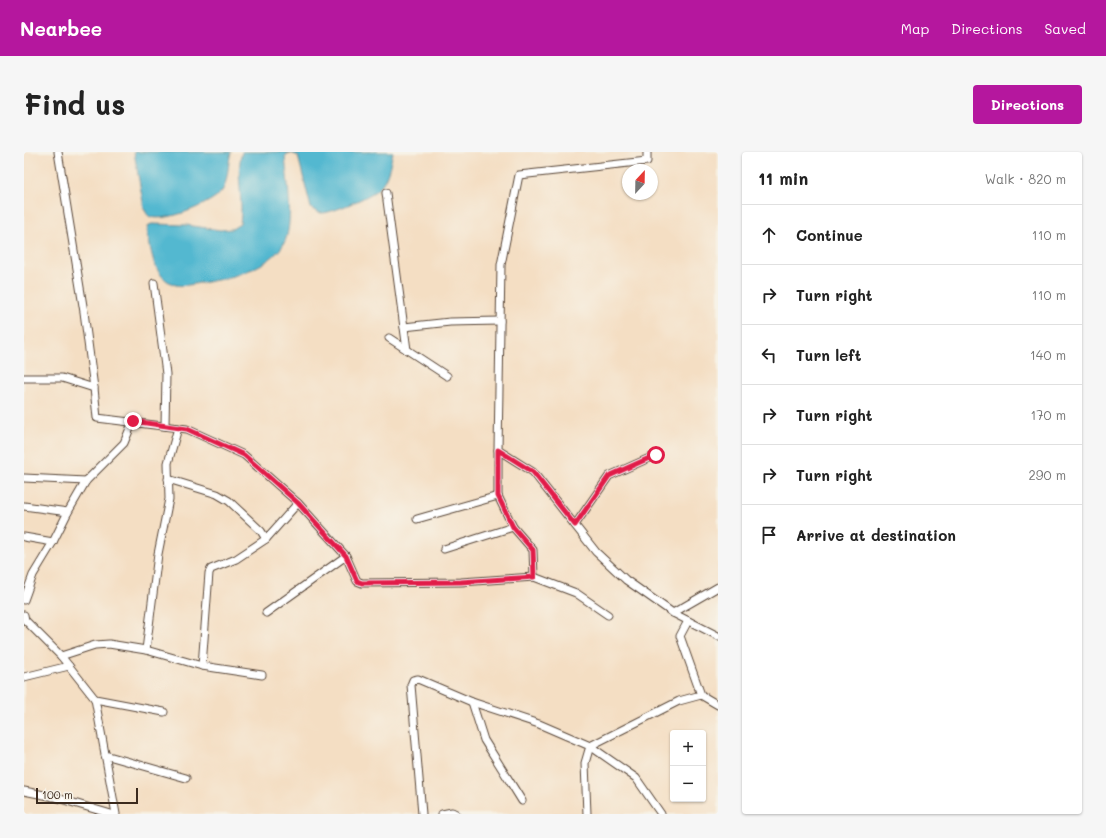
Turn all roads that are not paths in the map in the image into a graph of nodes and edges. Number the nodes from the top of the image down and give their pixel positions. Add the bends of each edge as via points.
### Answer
1 (58, 152) edge
2 (647, 152) edge
3 (386, 193) dead end
4 (154, 283) dead end
5 (500, 321) junction
6 (404, 327) junction
7 (389, 338) dead end
8 (407, 350) junction
9 (447, 376) dead end
10 (24, 378) edge
11 (94, 388) junction
12 (133, 421) junction
13 (165, 426) junction
14 (178, 428) junction
15 (498, 450) junction
16 (656, 455) dead end
17 (24, 478) edge
18 (168, 479) junction
19 (86, 481) junction
20 (498, 496) junction
21 (298, 503) junction
22 (24, 506) edge
23 (68, 512) junction
24 (417, 519) dead end
25 (575, 525) junction
26 (513, 527) junction
27 (24, 537) edge
28 (266, 539) junction
29 (53, 542) junction
30 (444, 549) dead end
31 (346, 556) junction
32 (534, 577) junction
33 (718, 587) edge
34 (24, 600) edge
35 (266, 613) dead end
36 (673, 613) junction
37 (24, 615) edge
38 (608, 616) dead end
39 (688, 621) junction
40 (718, 636) edge
41 (146, 650) junction
42 (61, 656) junction
43 (69, 666) junction
44 (202, 666) junction
45 (262, 675) dead end
46 (24, 677) edge
47 (701, 695) junction
48 (95, 699) junction
49 (472, 702) junction
50 (718, 706) edge
51 (164, 712) dead end
52 (590, 746) junction
53 (105, 755) junction
54 (186, 778) dead end
55 (24, 791) edge
56 (522, 801) dead end
57 (111, 814) edge
58 (116, 814) edge
59 (422, 814) edge
60 (442, 814) edge
61 (456, 814) edge
62 (587, 814) edge
63 (662, 814) edge

1 - 11 street
2 - 5 street via 647,162 519,175 502,265
3 - 6 street
4 - 13 street via 166,374
5 - 6 street via 450,322
5 - 15 street
6 - 8 street
7 - 8 street
8 - 9 street
10 - 11 street via 62,378
11 - 12 street via 97,418
12 - 13 street
12 - 19 street via 124,443
13 - 14 street
14 - 18 street via 168,463
14 - 21 street via 187,429 244,455
15 - 20 street
15 - 25 street via 533,472
16 - 25 street via 609,476
17 - 19 street
18 - 28 street via 217,494 261,531
18 - 41 street via 169,499 158,554
19 - 23 street
20 - 24 street
20 - 26 street
21 - 28 street
21 - 31 street
22 - 23 street
23 - 29 street
25 - 36 street via 596,552 626,580
26 - 30 street
26 - 32 street via 533,550
27 - 29 street
28 - 44 street via 236,559 211,569
29 - 34 street via 33,575
31 - 32 street via 354,577 362,583 461,582
31 - 35 street
32 - 38 street via 576,593
33 - 36 street
36 - 39 street
37 - 42 street via 25,620
39 - 40 street
39 - 47 street via 680,636
41 - 42 street via 109,644 95,645
41 - 44 street
42 - 43 street
43 - 46 street
43 - 48 street
44 - 45 street
47 - 50 street
47 - 52 street via 679,701
48 - 51 street
48 - 53 street
49 - 52 street via 539,724
49 - 56 street via 484,740
49 - 59 street via 418,679 413,680 411,685
52 - 62 street via 586,763
52 - 63 street via 636,778
53 - 54 street
53 - 58 street
55 - 57 street
60 - 61 street

